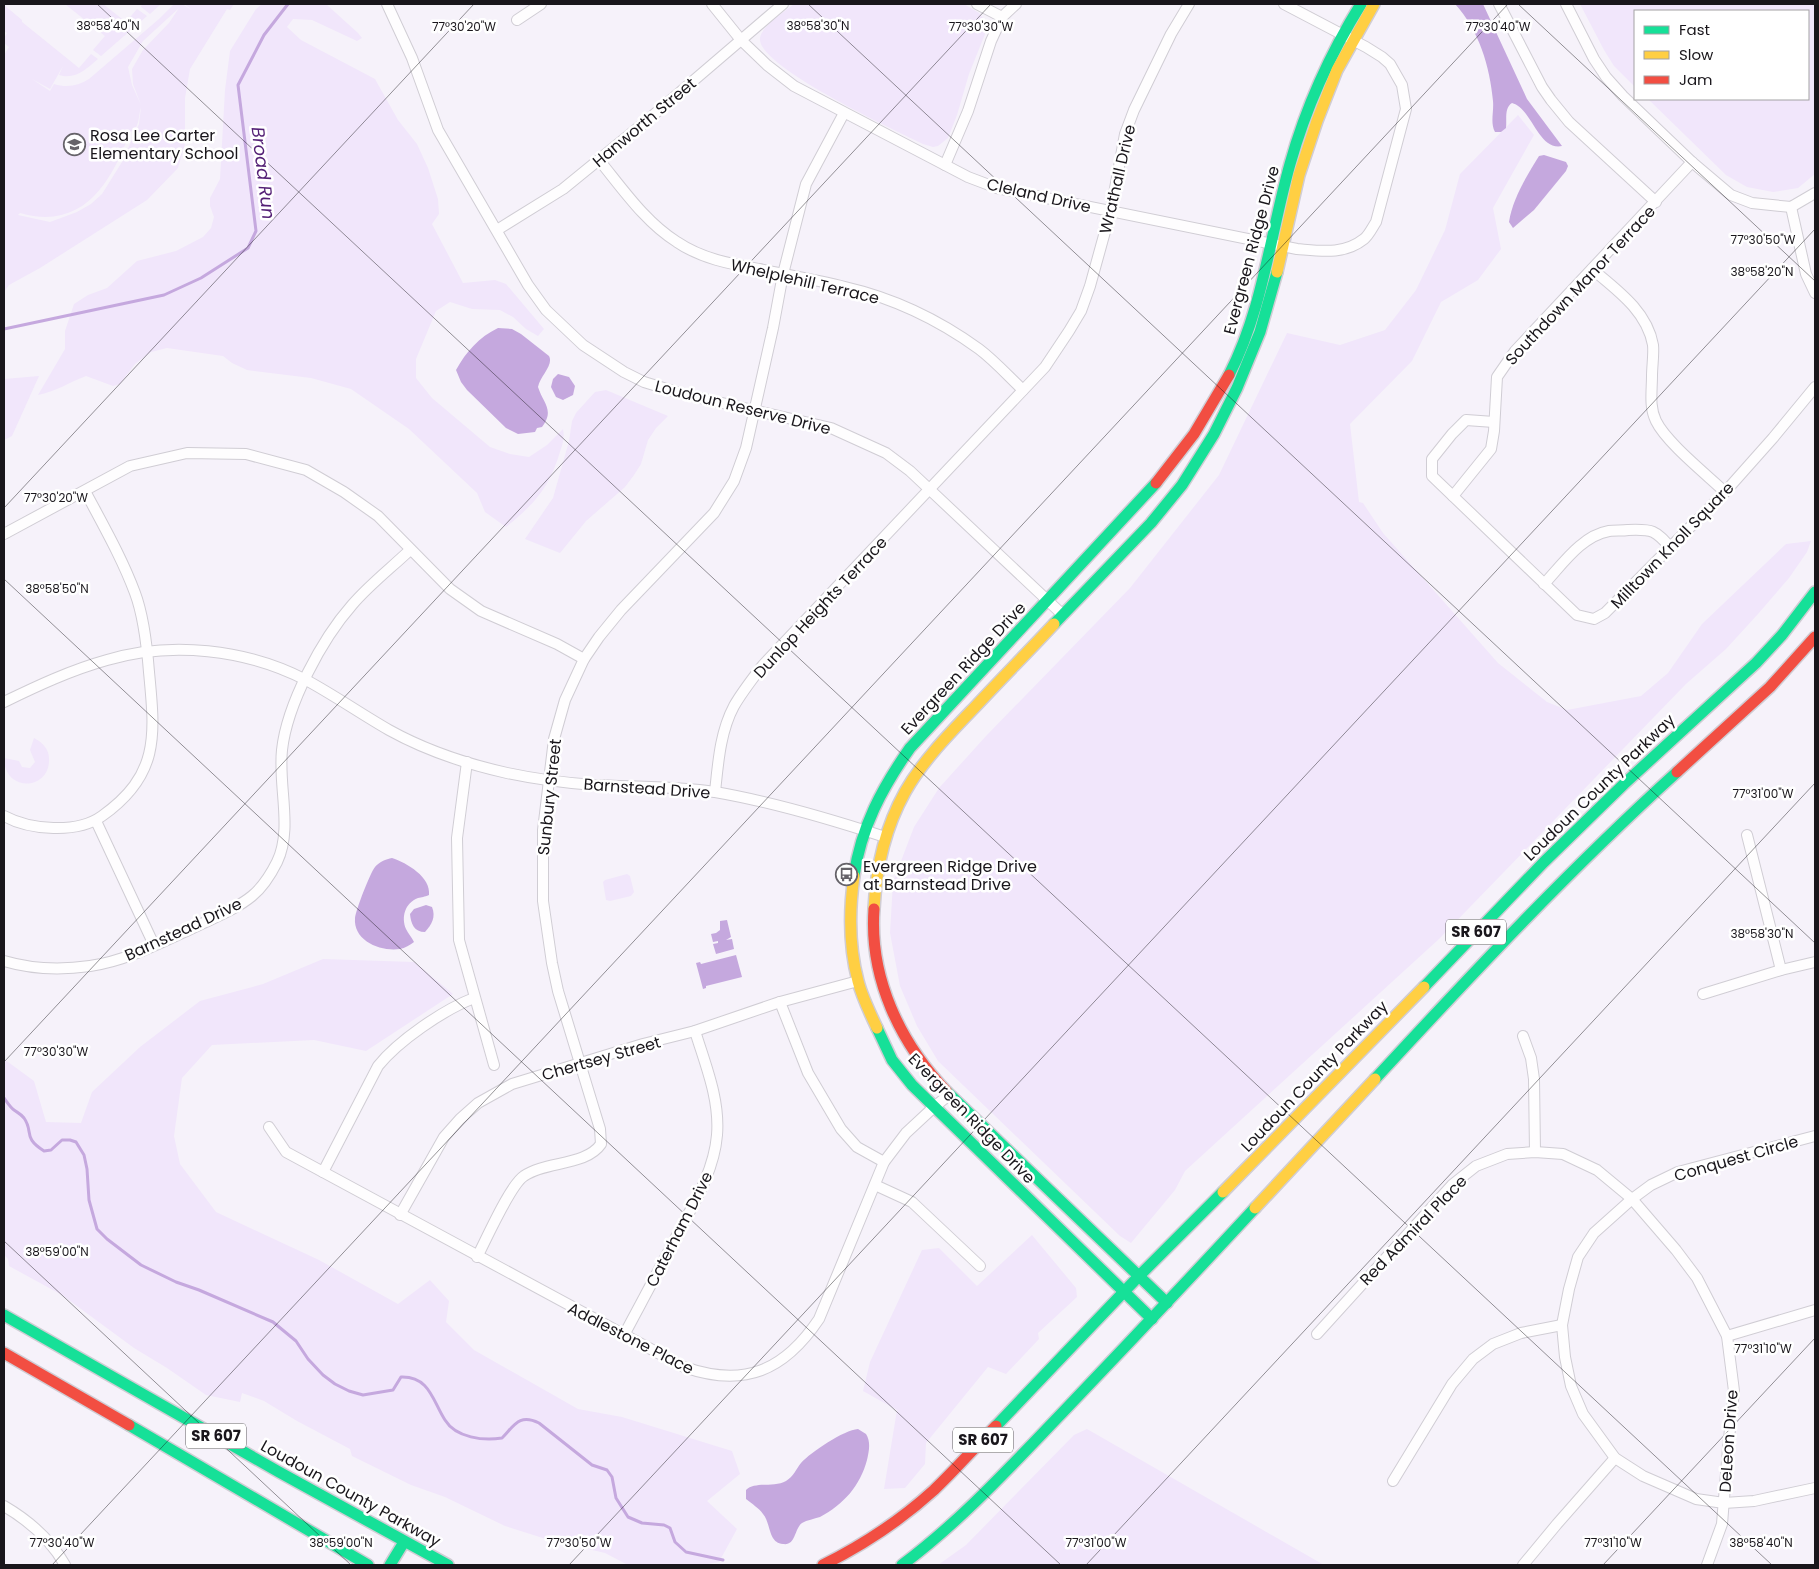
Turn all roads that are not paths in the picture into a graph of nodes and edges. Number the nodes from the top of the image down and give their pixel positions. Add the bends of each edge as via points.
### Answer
1 (386, 4) edge
2 (541, 4) edge
3 (712, 4) edge
4 (783, 4) edge
5 (977, 4) edge
6 (1016, 4) edge
7 (1189, 4) edge
8 (1284, 4) edge
9 (1360, 4) edge
10 (1374, 4) edge
11 (1499, 4) edge
12 (1566, 4) edge
13 (1002, 17) junction
14 (517, 20) dead end
15 (1347, 38) junction
16 (741, 40) junction
17 (844, 113) junction
18 (599, 160) junction
19 (1692, 162) junction
20 (945, 165) junction
21 (1815, 193) edge
22 (1656, 202) junction
23 (1791, 207) junction
24 (1111, 210) junction
25 (496, 230) junction
26 (1272, 243) junction
27 (1284, 246) junction
28 (1592, 269) junction
29 (783, 274) junction
30 (1815, 293) edge
31 (1815, 387) edge
32 (1024, 390) junction
33 (754, 410) junction
34 (1494, 422) junction
35 (930, 489) junction
36 (85, 491) junction
37 (1725, 492) junction
38 (1452, 496) junction
39 (4, 534) edge
40 (1671, 548) junction
41 (410, 550) junction
42 (1544, 584) junction
43 (1815, 592) edge
44 (1048, 600) junction
45 (1063, 615) junction
46 (1815, 637) edge
47 (147, 651) junction
48 (584, 659) junction
49 (305, 680) junction
50 (4, 702) edge
51 (467, 762) junction
52 (548, 780) junction
53 (715, 792) junction
54 (4, 816) edge
55 (96, 821) junction
56 (864, 830) junction
57 (1747, 835) dead end
58 (886, 837) junction
59 (154, 945) junction
60 (4, 961) edge
61 (1815, 962) edge
62 (1780, 970) junction
63 (858, 981) junction
64 (1703, 994) dead end
65 (474, 998) junction
66 (780, 1002) junction
67 (695, 1031) junction
68 (1523, 1036) dead end
69 (581, 1062) junction
70 (494, 1065) dead end
71 (949, 1095) junction
72 (934, 1107) junction
73 (269, 1127) dead end
74 (1815, 1136) edge
75 (1535, 1152) junction
76 (884, 1162) junction
77 (323, 1172) junction
78 (875, 1185) junction
79 (1632, 1199) junction
80 (400, 1215) junction
81 (477, 1257) junction
82 (980, 1266) dead end
83 (1139, 1276) junction
84 (1124, 1292) junction
85 (1167, 1303) junction
86 (1815, 1310) edge
87 (4, 1315) edge
88 (1152, 1319) junction
89 (1562, 1325) junction
90 (1318, 1334) dead end
91 (624, 1335) junction
92 (1726, 1336) junction
93 (4, 1353) edge
94 (1615, 1458) junction
95 (1393, 1481) dead end
96 (1815, 1488) edge
97 (1724, 1503) junction
98 (4, 1506) edge
99 (404, 1542) junction
100 (427, 1561) edge
101 (65, 1565) edge
102 (368, 1565) edge
103 (390, 1565) edge
104 (448, 1565) edge
105 (823, 1565) edge
106 (902, 1565) edge
107 (1523, 1565) edge
108 (1707, 1565) edge

1 - 25 street, Loudoun Reserve Drive via 412,58 438,130
2 - 14 street
3 - 16 street, Cleland Drive
4 - 16 street, Hanworth Street
5 - 13 street
6 - 13 street
7 - 24 street, Wrathall Drive via 1134,110 1125,134
8 - 15 street, Cleland Drive
9 - 15 main road, Evergreen Ridge Drive
10 - 15 main road, Evergreen Ridge Drive
11 - 22 street via 1551,100 1569,122
12 - 19 street via 1606,77
13 - 20 street
15 - 26 main road, Evergreen Ridge Drive via 1308,108 1284,187
15 - 27 main road, Evergreen Ridge Drive via 1307,148
15 - 27 street, Cleland Drive via 1390,64 1402,85 1406,109 1376,222 1365,238 1348,248 1330,252
16 - 17 street, Cleland Drive via 794,86
16 - 18 street, Hanworth Street
17 - 20 street, Cleland Drive
17 - 29 street, Sunbury Street via 806,184
18 - 25 street, Hanworth Street via 563,189
18 - 29 street, Whelplehill Terrace via 639,208 676,242 722,262
19 - 22 street, Southdown Manor Terrace
19 - 23 street via 1731,195 1752,203
20 - 24 street, Cleland Drive via 997,188
21 - 23 street
22 - 28 street, Southdown Manor Terrace
23 - 30 street via 1806,274
24 - 26 street, Cleland Drive
24 - 32 street, Wrathall Drive via 1080,311 1057,351
25 - 33 street, Loudoun Reserve Drive via 546,310 583,344 644,382
26 - 27 street, Cleland Drive
26 - 44 main road, Evergreen Ridge Drive via 1244,340 1222,389 1194,435 1144,498
27 - 45 main road, Evergreen Ridge Drive via 1248,363 1197,463 1151,523
28 - 34 street, Southdown Manor Terrace via 1515,351 1497,377
28 - 37 street via 1633,306 1648,329 1653,346 1651,408 1656,421 1666,436
29 - 32 street, Whelplehill Terrace via 873,294 917,312 980,350
29 - 33 street, Sunbury Street
31 - 37 street, Milltown Knoll Square
32 - 35 street, Wrathall Drive
33 - 35 street, Loudoun Reserve Drive via 831,428 861,440 886,453
33 - 48 street, Sunbury Street via 746,448 734,481 714,513 621,610
34 - 38 street, Southdown Manor Terrace via 1491,449
34 - 38 street, Milltown Knoll Square via 1466,420 1432,459 1432,476
35 - 44 street, Loudoun Reserve Drive
35 - 53 street, Dunlop Heights Terrace via 750,682 727,723
36 - 39 street
36 - 41 street via 130,466 145,462 187,453 246,454 306,470 336,487 378,516
36 - 47 street via 125,567 136,596
37 - 40 street, Milltown Knoll Square
38 - 42 street, Milltown Knoll Square
40 - 42 street via 1658,534 1647,529 1608,531 1592,537 1578,548
40 - 42 street, Milltown Knoll Square via 1605,613 1594,619 1577,615
41 - 48 street via 450,589 482,611
41 - 49 street via 347,611
43 - 83 main road, Loudoun County Parkway / SR 607 via 1782,636 1756,663 1544,862 1345,1069
44 - 45 street, Loudoun Reserve Drive
44 - 56 main road, Evergreen Ridge Drive via 910,748 882,790
45 - 58 main road, Evergreen Ridge Drive via 925,762 904,794
46 - 85 main road, SR 607 via 1770,686 1626,818 1498,946
47 - 49 street, Barnstead Drive via 198,650 223,654 279,668
47 - 50 street, Barnstead Drive via 108,659 70,672
47 - 55 street via 154,723 148,759 127,796
48 - 52 street, Sunbury Street via 565,700 554,739
49 - 51 street, Barnstead Drive via 391,731
49 - 59 street, Barnstead Drive via 285,732 281,773 285,814 283,842 271,873 254,895 237,907
51 - 52 street, Barnstead Drive
51 - 65 street via 457,838 458,928
52 - 53 street, Barnstead Drive
52 - 69 street, Sunbury Street via 543,901 558,991
53 - 56 street, Barnstead Drive
54 - 55 street via 40,828 62,828
55 - 59 street
56 - 58 street, Barnstead Drive
56 - 63 main road, Evergreen Ridge Drive via 855,869 852,903 852,939
57 - 62 street
58 - 71 main road, Evergreen Ridge Drive via 872,915 881,975 905,1039
59 - 60 street, Barnstead Drive via 113,961 74,968
61 - 62 street
62 - 64 street
63 - 66 street, Chertsey Street
63 - 72 main road, Evergreen Ridge Drive via 883,1045 900,1071
65 - 70 street
65 - 77 street via 441,1015 386,1056
66 - 67 street, Chertsey Street
66 - 76 street via 808,1073 841,1129 857,1148
67 - 69 street, Chertsey Street
67 - 91 street, Caterham Drive via 717,1112 715,1153 705,1183
68 - 75 street via 1534,1079
69 - 80 street, Chertsey Street via 512,1084 478,1102 444,1138
69 - 81 street, Sunbury Street via 600,1129 601,1144 592,1154 524,1176 513,1189
71 - 72 street, Addlestone Place
71 - 83 main road, Evergreen Ridge Drive
72 - 76 street, Addlestone Place via 906,1132
72 - 84 main road, Evergreen Ridge Drive
73 - 77 street, Addlestone Place via 286,1152
74 - 79 street, Conquest Circle via 1678,1172
75 - 79 street, Red Admiral Place via 1562,1154 1597,1170
75 - 90 street, Red Admiral Place via 1507,1154 1476,1166 1452,1184
76 - 78 street, Addlestone Place
77 - 80 street, Addlestone Place
78 - 82 street via 912,1202
78 - 91 street, Addlestone Place via 819,1319 782,1360 747,1374 705,1374 673,1362
79 - 89 street, Conquest Circle via 1594,1233 1578,1257
79 - 92 street, DeLeon Drive via 1697,1278
80 - 81 street, Addlestone Place
81 - 91 street, Addlestone Place
83 - 84 main road, Loudoun County Parkway / SR 607
83 - 85 main road, Evergreen Ridge Drive
84 - 88 main road, Evergreen Ridge Drive
84 - 105 main road, Loudoun County Parkway / SR 607 via 914,1509 871,1539
85 - 88 main road, SR 607
86 - 92 street
87 - 99 main road, Loudoun County Parkway / SR 607
88 - 106 main road, SR 607 via 975,1504
89 - 94 street, Conquest Circle via 1571,1386 1583,1414
89 - 95 street via 1521,1333 1493,1344 1474,1359 1452,1384
92 - 97 street, DeLeon Drive via 1734,1391
93 - 102 main road, SR 607
94 - 97 street, Conquest Circle via 1643,1476 1696,1499
94 - 107 street
96 - 97 street, Conquest Circle via 1754,1501
97 - 108 street, DeLeon Drive via 1722,1524
98 - 101 street via 35,1528
99 - 100 main road, Loudoun County Parkway / SR 607
99 - 103 main road
100 - 104 main road, Loudoun County Parkway / SR 607

